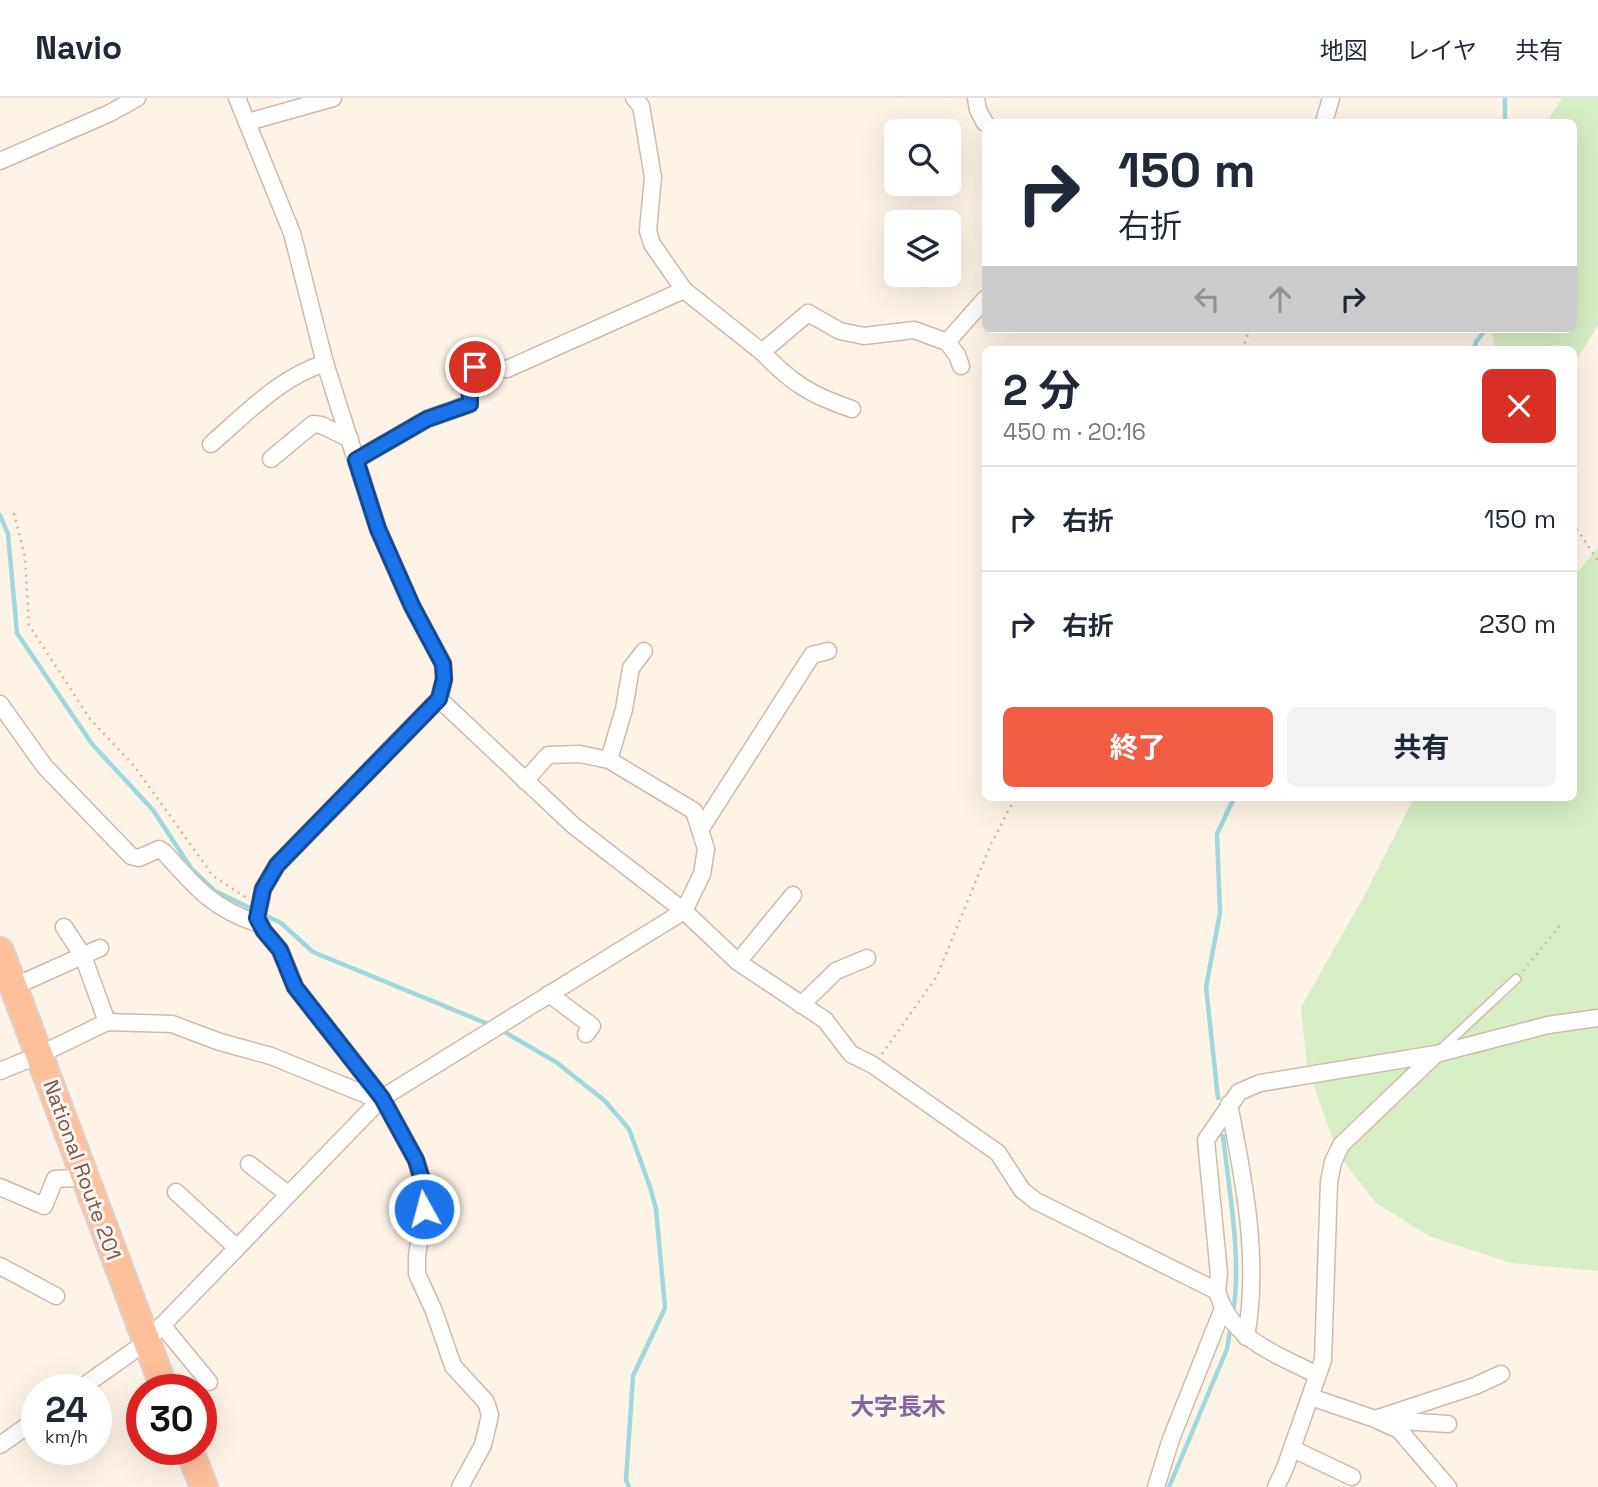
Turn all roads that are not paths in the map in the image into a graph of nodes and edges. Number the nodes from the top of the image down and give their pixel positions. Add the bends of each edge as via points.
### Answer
1 (137, 98) edge
2 (237, 98) edge
3 (332, 98) edge
4 (634, 98) edge
5 (976, 98) edge
6 (1331, 98) edge
7 (983, 119) edge
8 (1325, 119) edge
9 (248, 122) junction
10 (0, 161) edge
11 (684, 290) junction
12 (982, 302) edge
13 (947, 342) junction
14 (762, 352) junction
15 (325, 363) junction
16 (961, 366) dead end
17 (852, 409) dead end
18 (349, 439) junction
19 (212, 444) dead end
20 (271, 459) dead end
21 (356, 460) junction
22 (644, 651) dead end
23 (828, 651) dead end
24 (439, 699) junction
25 (0, 704) edge
26 (609, 760) junction
27 (525, 781) junction
28 (700, 830) junction
29 (793, 895) dead end
30 (259, 911) junction
31 (684, 911) junction
32 (64, 927) dead end
33 (100, 948) dead end
34 (0, 951) edge
35 (83, 956) junction
36 (867, 958) dead end
37 (738, 962) junction
38 (1516, 979) road end
39 (13, 987) junction
40 (549, 994) junction
41 (801, 1004) junction
42 (1598, 1018) edge
43 (107, 1022) junction
44 (586, 1034) dead end
45 (1436, 1054) junction
46 (39, 1055) junction
47 (0, 1070) edge
48 (380, 1099) junction
49 (1229, 1104) junction
50 (249, 1164) dead end
51 (84, 1175) junction
52 (0, 1187) edge
53 (176, 1192) dead end
54 (288, 1194) junction
55 (236, 1247) junction
56 (0, 1266) edge
57 (1217, 1292) junction
58 (57, 1296) dead end
59 (1223, 1312) junction
60 (154, 1333) junction
61 (1243, 1334) junction
62 (99, 1374) edge
63 (162, 1374) edge
64 (201, 1374) edge
65 (1501, 1374) dead end
66 (1317, 1375) junction
67 (1311, 1397) junction
68 (1375, 1419) junction
69 (1448, 1424) dead end
70 (21, 1430) edge
71 (0, 1445) edge
72 (1293, 1448) junction
73 (195, 1465) edge
74 (1352, 1477) dead end
75 (204, 1487) edge
76 (460, 1487) edge
77 (1156, 1487) edge
78 (1276, 1487) edge
79 (1448, 1487) edge

1 - 10 street
2 - 9 street
3 - 9 street
4 - 11 street via 641,106 653,177 648,231
5 - 7 street
6 - 8 street
9 - 15 street via 292,233
11 - 14 street
11 - 21 street via 507,369 475,367 470,404 427,419
12 - 13 street
13 - 14 street via 914,330 864,336 840,331 808,313
13 - 16 street
14 - 17 street via 789,379
15 - 18 street
15 - 19 street via 281,384
18 - 20 street via 313,424
18 - 21 street
21 - 24 street via 378,529 443,664
22 - 26 street via 631,668
23 - 28 street via 812,655
24 - 27 street
24 - 30 street via 277,865 263,889
25 - 30 street via 45,767 131,856 139,858 159,849 200,892 228,910
26 - 27 street via 580,754 548,755
26 - 28 street via 694,811
27 - 31 street via 574,826
28 - 31 street via 706,849 702,874
29 - 37 street
30 - 48 street via 295,987
31 - 37 street
31 - 40 street
32 - 35 street
33 - 35 street
34 - 39 highway, National Route 201
35 - 39 street
35 - 43 street
36 - 41 street via 836,971
37 - 41 street
38 - 45 lane
39 - 46 highway, National Route 201
40 - 44 street via 592,1026
40 - 48 street
41 - 57 street via 825,1020 851,1054 998,1153 1021,1191
42 - 45 street via 1548,1025
43 - 46 street
43 - 48 street via 172,1024
45 - 49 street via 1260,1083 1239,1092
45 - 66 street via 1341,1145 1333,1162 1323,1360
46 - 47 street
46 - 51 highway, National Route 201
48 - 54 street
48 - 76 street via 416,1160 423,1183 417,1274 453,1366 486,1402 490,1415 483,1445
49 - 57 street via 1206,1140
49 - 61 street via 1245,1185 1252,1285
50 - 54 street
51 - 52 street via 55,1180 44,1206
51 - 60 highway, National Route 201
53 - 55 street
54 - 55 street
55 - 60 street
56 - 58 street
57 - 59 street
59 - 61 street
59 - 77 street
60 - 62 street
60 - 63 highway, National Route 201
60 - 64 street
61 - 66 street
65 - 68 street
66 - 67 street
67 - 68 street
67 - 72 street
68 - 69 street
68 - 79 street via 1399,1430
70 - 71 street
72 - 74 street
72 - 78 street
73 - 75 highway

